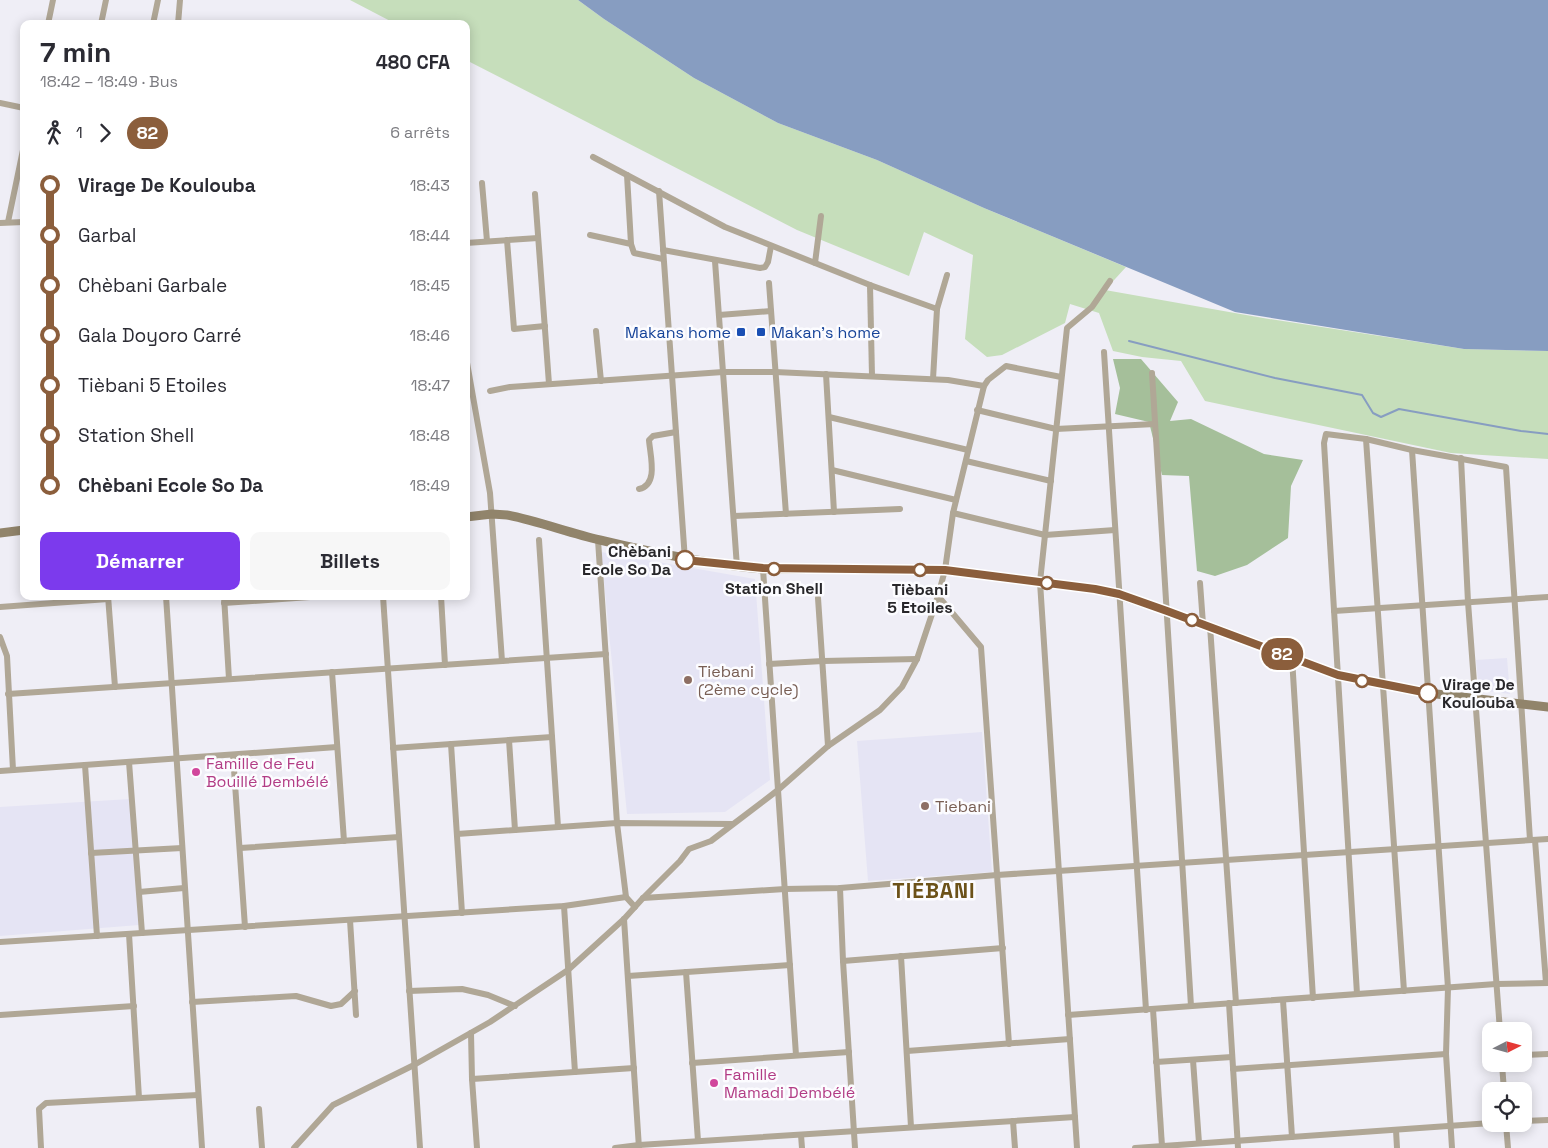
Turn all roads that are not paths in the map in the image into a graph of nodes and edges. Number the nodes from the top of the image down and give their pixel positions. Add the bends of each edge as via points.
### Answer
1 (53, 0) edge
2 (106, 0) edge
3 (158, 0) edge
4 (180, 0) edge
5 (49, 20) edge
6 (103, 20) edge
7 (154, 20) edge
8 (178, 20) edge
9 (0, 103) edge
10 (20, 107) edge
11 (593, 157) dead end
12 (20, 164) edge
13 (627, 175) junction
14 (482, 183) dead end
15 (658, 191) junction
16 (535, 194) dead end
17 (821, 216) dead end
18 (8, 222) junction
19 (20, 222) edge
20 (0, 223) edge
21 (590, 235) dead end
22 (538, 238) junction
23 (507, 240) junction
24 (487, 241) junction
25 (470, 243) edge
26 (631, 244) junction
27 (771, 246) junction
28 (663, 250) junction
29 (663, 259) junction
30 (715, 261) junction
31 (815, 263) junction
32 (947, 275) dead end
33 (1110, 281) dead end
34 (769, 283) dead end
35 (870, 285) junction
36 (937, 309) junction
37 (771, 311) junction
38 (719, 316) junction
39 (545, 326) junction
40 (596, 331) dead end
41 (1104, 352) dead end
42 (723, 372) junction
43 (775, 372) junction
44 (1152, 373) dead end
45 (826, 374) junction
46 (672, 375) junction
47 (872, 376) junction
48 (1062, 377) junction
49 (932, 379) junction
50 (601, 380) junction
51 (470, 384) edge
52 (549, 384) junction
53 (984, 386) junction
54 (490, 391) dead end
55 (977, 410) junction
56 (829, 417) junction
57 (1155, 424) junction
58 (1109, 427) junction
59 (1056, 429) junction
60 (676, 432) junction
61 (1366, 439) junction
62 (968, 450) junction
63 (1412, 450) junction
64 (1461, 458) junction
65 (966, 461) junction
66 (832, 470) junction
67 (1050, 481) junction
68 (639, 489) dead end
69 (956, 500) junction
70 (900, 509) dead end
71 (834, 512) junction
72 (953, 513) junction
73 (492, 514) junction
74 (786, 514) junction
75 (734, 516) junction
76 (470, 517) edge
77 (20, 530) edge
78 (1115, 530) junction
79 (0, 533) edge
80 (1045, 535) junction
81 (539, 540) dead end
82 (598, 540) junction
83 (685, 560) junction
84 (737, 567) junction
85 (763, 568) junction
86 (945, 570) junction
87 (1040, 582) junction
88 (1200, 583) dead end
89 (1119, 594) junction
90 (938, 596) junction
91 (1548, 597) edge
92 (818, 598) dead end
93 (1514, 599) junction
94 (84, 600) edge
95 (108, 600) edge
96 (166, 600) edge
97 (224, 600) edge
98 (383, 600) edge
99 (441, 600) edge
100 (1468, 602) junction
101 (1422, 605) junction
102 (0, 607) edge
103 (1377, 608) junction
104 (1167, 611) junction
105 (1334, 611) junction
106 (1206, 625) junction
107 (0, 637) edge
108 (606, 654) junction
109 (547, 658) junction
110 (1292, 658) junction
111 (917, 659) junction
112 (822, 660) junction
113 (502, 661) junction
114 (769, 664) junction
115 (445, 665) junction
116 (388, 669) junction
117 (332, 672) junction
118 (1338, 675) junction
119 (229, 679) junction
120 (171, 683) junction
121 (1383, 685) junction
122 (115, 687) junction
123 (1428, 693) junction
124 (8, 694) junction
125 (1475, 699) junction
126 (1522, 704) junction
127 (1548, 707) edge
128 (552, 737) junction
129 (509, 740) junction
130 (451, 744) junction
131 (828, 746) junction
132 (337, 747) junction
133 (393, 748) junction
134 (233, 755) junction
135 (176, 759) junction
136 (129, 762) junction
137 (85, 765) junction
138 (13, 770) junction
139 (0, 771) edge
140 (778, 790) junction
141 (617, 823) junction
142 (732, 824) junction
143 (558, 827) junction
144 (515, 830) junction
145 (457, 834) junction
146 (399, 837) junction
147 (1548, 839) edge
148 (1533, 840) junction
149 (344, 841) junction
150 (1486, 843) junction
151 (1438, 846) junction
152 (182, 848) junction
153 (240, 848) junction
154 (1394, 849) junction
155 (136, 850) junction
156 (1348, 852) junction
157 (91, 853) junction
158 (1304, 855) junction
159 (1226, 860) junction
160 (1182, 863) junction
161 (1137, 866) junction
162 (1059, 871) junction
163 (997, 875) junction
164 (184, 888) junction
165 (840, 888) junction
166 (785, 889) junction
167 (139, 892) junction
168 (626, 897) junction
169 (643, 898) junction
170 (564, 906) junction
171 (635, 907) junction
172 (462, 913) junction
173 (404, 917) junction
174 (624, 919) junction
175 (350, 920) junction
176 (245, 927) junction
177 (187, 930) junction
178 (142, 933) junction
179 (129, 934) junction
180 (97, 936) junction
181 (0, 942) edge
182 (1002, 948) junction
183 (901, 956) junction
184 (843, 961) junction
185 (790, 965) junction
186 (568, 970) junction
187 (686, 972) junction
188 (628, 976) junction
189 (1547, 983) edge
190 (1496, 984) junction
191 (1448, 988) junction
192 (410, 991) junction
193 (1404, 991) junction
194 (355, 992) junction
195 (1356, 994) junction
196 (1312, 998) junction
197 (1282, 1000) junction
198 (192, 1002) junction
199 (1232, 1003) junction
200 (134, 1006) junction
201 (514, 1006) junction
202 (1191, 1006) junction
203 (1150, 1009) junction
204 (0, 1015) edge
205 (356, 1015) dead end
206 (1068, 1015) junction
207 (1499, 1022) edge
208 (471, 1033) junction
209 (1070, 1039) junction
210 (1009, 1044) junction
211 (907, 1051) junction
212 (849, 1052) junction
213 (1446, 1054) junction
214 (1532, 1054) edge
215 (1548, 1054) edge
216 (796, 1055) junction
217 (1232, 1058) junction
218 (1193, 1060) junction
219 (1156, 1062) junction
220 (692, 1063) junction
221 (414, 1065) junction
222 (1287, 1065) junction
223 (634, 1068) junction
224 (1233, 1069) junction
225 (575, 1072) junction
226 (472, 1079) junction
227 (198, 1095) junction
228 (140, 1098) junction
229 (259, 1108) dead end
230 (1075, 1117) junction
231 (1548, 1120) edge
232 (1013, 1121) junction
233 (1532, 1121) edge
234 (1482, 1124) edge
235 (1451, 1126) junction
236 (911, 1127) junction
237 (1396, 1130) junction
238 (854, 1131) junction
239 (1507, 1132) edge
240 (801, 1135) junction
241 (1292, 1137) junction
242 (698, 1141) junction
243 (1199, 1143) junction
244 (1238, 1144) edge
245 (639, 1146) edge
246 (1162, 1146) junction
247 (41, 1148) edge
248 (202, 1148) edge
249 (262, 1148) edge
250 (294, 1148) edge
251 (420, 1148) edge
252 (477, 1148) edge
253 (615, 1148) edge
254 (802, 1148) edge
255 (855, 1148) edge
256 (1014, 1148) edge
257 (1077, 1148) edge
258 (1135, 1148) edge
259 (1397, 1148) edge
260 (1452, 1148) edge
261 (1508, 1148) edge

1 - 5 street
2 - 6 street
3 - 7 street
4 - 8 street
9 - 10 street
11 - 13 street
12 - 18 street
13 - 15 street
13 - 26 street
14 - 24 street
15 - 27 street via 725,227
15 - 28 street
16 - 22 street
17 - 31 street
18 - 19 street
18 - 20 street
21 - 26 street
22 - 23 street
22 - 39 street
23 - 24 street
23 - 39 street via 514,329
24 - 25 street
26 - 29 street via 634,253
27 - 30 street via 766,267
27 - 31 street
28 - 29 street
28 - 30 street
29 - 46 street
30 - 38 street
31 - 35 street
32 - 36 street
33 - 48 street via 1092,307 1067,328
34 - 37 street
35 - 36 street
35 - 47 street
36 - 49 street
37 - 38 street
37 - 43 street
38 - 42 street
39 - 52 street
40 - 50 street
41 - 58 street
42 - 43 street
42 - 46 street
42 - 75 street
43 - 45 street
43 - 74 street
44 - 57 street
45 - 47 street
45 - 56 street
46 - 50 street
46 - 60 street
47 - 49 street
48 - 53 street via 1006,366
48 - 59 street
49 - 53 street
50 - 52 street
51 - 73 street
52 - 54 street
53 - 55 street
55 - 59 street
55 - 62 street
56 - 62 street
56 - 66 street
57 - 58 street
57 - 104 street
58 - 59 street
58 - 78 street
59 - 67 street
60 - 68 street via 653,436 649,440 652,478
60 - 83 street
61 - 63 street
61 - 103 street
61 - 105 street via 1326,434 1324,443
62 - 65 street
63 - 64 street
63 - 101 street
64 - 93 street via 1506,468
64 - 100 street
65 - 67 street
65 - 69 street
66 - 69 street
66 - 71 street
67 - 80 street
69 - 72 street
70 - 71 street
71 - 74 street
72 - 80 street
72 - 86 street
73 - 76 main road
73 - 82 main road via 521,518
73 - 113 street
74 - 75 street
75 - 84 street
77 - 79 main road
78 - 80 street
78 - 89 street
80 - 87 street
81 - 109 street
82 - 83 main road
82 - 108 street
83 - 84 main road
84 - 85 main road
85 - 86 main road
85 - 114 street
86 - 87 main road
86 - 90 street
87 - 89 main road
87 - 162 street
88 - 106 street
89 - 104 main road
89 - 161 street
90 - 111 street
90 - 163 street via 981,647
91 - 93 street
92 - 112 street
93 - 100 street
93 - 126 street
94 - 102 street
95 - 122 street
96 - 120 street
97 - 119 street
98 - 116 street
99 - 115 street
100 - 101 street
100 - 125 street
101 - 103 street
101 - 123 street
103 - 105 street
103 - 121 street
104 - 106 main road
104 - 160 street
105 - 118 street
106 - 110 main road
106 - 159 street
107 - 124 street via 7,656
108 - 109 street
108 - 141 street
109 - 113 street
109 - 128 street
110 - 118 main road
110 - 158 street
111 - 112 street
111 - 131 street via 902,687 880,710
112 - 114 street
112 - 131 street
113 - 115 street
114 - 140 street
115 - 116 street
116 - 117 street
116 - 133 street
117 - 119 street
117 - 132 street
118 - 121 main road
118 - 156 street
119 - 120 street
120 - 122 street
120 - 135 street
121 - 123 main road
121 - 154 street
122 - 124 street
123 - 125 main road
123 - 151 street
124 - 138 street
125 - 126 main road
125 - 150 street
126 - 127 main road
126 - 148 street
128 - 129 street
128 - 143 street
129 - 130 street
129 - 144 street
130 - 133 street
130 - 145 street
131 - 140 street
132 - 134 street
132 - 149 street
133 - 146 street
134 - 135 street
134 - 153 street
135 - 136 street
135 - 152 street
136 - 137 street
136 - 155 street
137 - 138 street
137 - 157 street
138 - 139 street
140 - 142 street
140 - 166 street
141 - 142 street
141 - 143 street
141 - 168 street
142 - 169 street via 711,841 688,849
143 - 144 street
144 - 145 street
145 - 172 street
146 - 149 street
146 - 173 street
147 - 148 street
148 - 150 street
148 - 189 street
149 - 153 street
150 - 151 street
150 - 190 street
151 - 154 street
151 - 191 street
152 - 155 street
152 - 164 street
153 - 176 street
154 - 156 street
154 - 193 street
155 - 157 street
155 - 167 street
156 - 158 street
156 - 195 street
157 - 180 street
158 - 159 street
158 - 196 street
159 - 160 street
159 - 199 street
160 - 161 street
160 - 202 street
161 - 162 street
161 - 203 street
162 - 163 street
162 - 206 street
163 - 165 street
163 - 182 street
164 - 167 street
164 - 177 street
165 - 166 street
165 - 184 street
166 - 169 street
166 - 185 street
167 - 178 street
168 - 170 street
168 - 171 street
169 - 171 street
170 - 172 street
170 - 186 street
171 - 174 street
172 - 173 street
173 - 175 street
173 - 192 street
174 - 186 street
174 - 188 street
175 - 176 street
175 - 194 street
176 - 177 street
177 - 178 street
177 - 198 street
178 - 179 street
179 - 180 street
179 - 200 street
180 - 181 street
182 - 183 street
182 - 210 street
183 - 184 street
183 - 211 street
184 - 212 street
185 - 187 street
185 - 216 street
186 - 201 street
186 - 225 street
187 - 188 street
187 - 220 street
188 - 223 street
189 - 190 street
190 - 191 street
190 - 207 street
191 - 193 street
191 - 213 street
192 - 201 street via 462,990 488,995
192 - 221 street
193 - 195 street
194 - 198 street via 341,1004 331,1006 296,996
194 - 205 street
195 - 196 street
196 - 197 street
197 - 199 street
197 - 222 street
198 - 227 street
199 - 202 street
199 - 217 street
200 - 204 street
200 - 228 street
201 - 208 street
202 - 203 street
203 - 206 street
203 - 219 street
206 - 209 street
208 - 221 street
208 - 226 street
209 - 210 street
209 - 230 street
210 - 211 street
211 - 236 street
212 - 216 street
212 - 238 street
213 - 222 street
213 - 235 street
214 - 215 street
216 - 220 street
217 - 218 street
217 - 224 street
218 - 219 street
218 - 243 street
219 - 246 street
220 - 242 street
221 - 250 street via 333,1105
221 - 251 street
222 - 224 street
222 - 241 street
223 - 225 street
223 - 245 street
224 - 244 street
225 - 226 street
226 - 252 street
227 - 228 street
227 - 248 street
228 - 247 street via 46,1103 39,1109
229 - 249 street
230 - 232 street
230 - 257 street
231 - 233 street
232 - 236 street
232 - 256 street
234 - 235 street
235 - 237 street
235 - 260 street
236 - 238 street
237 - 241 street
237 - 259 street
238 - 240 street
238 - 255 street
239 - 261 street
240 - 242 street
240 - 254 street
241 - 244 street
242 - 245 street
243 - 244 street
243 - 246 street
245 - 253 street
246 - 258 street

